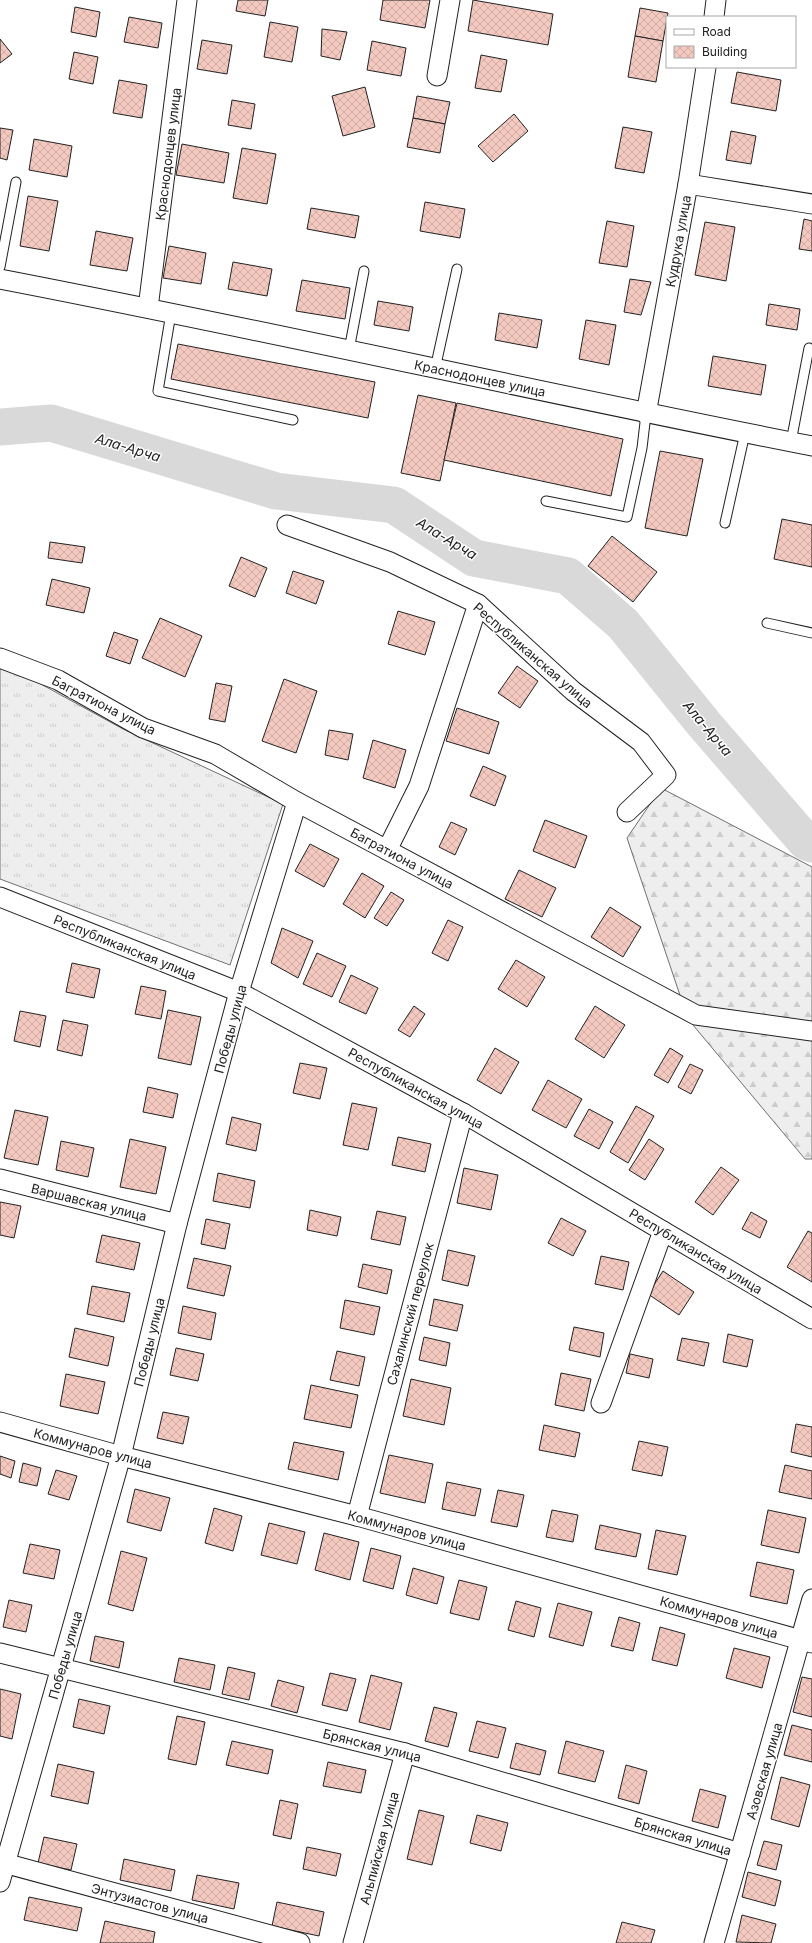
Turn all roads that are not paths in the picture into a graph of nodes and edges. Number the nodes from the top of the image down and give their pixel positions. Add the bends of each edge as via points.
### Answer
1 (188, 0) edge
2 (450, 0) edge
3 (716, 0) edge
4 (714, 16) edge
5 (706, 68) edge
6 (437, 76) dead end
7 (16, 182) dead end
8 (688, 184) junction
9 (812, 204) edge
10 (0, 267) edge
11 (457, 269) dead end
12 (364, 271) dead end
13 (0, 279) edge
14 (148, 308) junction
15 (171, 313) junction
16 (809, 348) dead end
17 (349, 350) junction
18 (435, 369) junction
19 (646, 414) junction
20 (292, 420) dead end
21 (745, 433) junction
22 (791, 442) junction
23 (812, 446) edge
24 (546, 501) dead end
25 (725, 524) dead end
26 (287, 525) dead end
27 (478, 604) junction
28 (767, 623) dead end
29 (812, 633) edge
30 (0, 658) edge
31 (297, 802) junction
32 (627, 812) dead end
33 (387, 850) junction
34 (0, 897) edge
35 (239, 992) junction
36 (812, 1031) edge
37 (463, 1112) junction
38 (0, 1179) edge
39 (178, 1224) junction
40 (663, 1231) junction
41 (812, 1319) edge
42 (601, 1403) dead end
43 (0, 1422) edge
44 (121, 1456) junction
45 (357, 1516) junction
46 (812, 1599) edge
47 (807, 1642) edge
48 (0, 1653) edge
49 (61, 1668) junction
50 (405, 1752) junction
51 (740, 1853) junction
52 (3, 1863) edge
53 (0, 1882) edge
54 (300, 1943) edge
55 (353, 1943) edge
56 (714, 1943) edge

1 - 14 street, Краснодонцев улица
2 - 6 street
3 - 4 street
5 - 8 street, Кудрука улица
7 - 10 lane
8 - 9 street
8 - 19 street, Кудрука улица
11 - 18 lane
12 - 17 lane
13 - 14 street, Краснодонцев улица
14 - 15 street, Краснодонцев улица
15 - 17 street, Краснодонцев улица
15 - 20 lane via 158,391
16 - 22 lane
17 - 18 street, Краснодонцев улица
18 - 19 street, Краснодонцев улица
19 - 21 street, Краснодонцев улица
19 - 24 lane via 642,448 627,517
21 - 22 street, Краснодонцев улица
21 - 25 lane
22 - 23 street, Краснодонцев улица
26 - 27 street, Республиканская улица via 390,562
27 - 32 street, Республиканская улица via 573,691 641,742 666,775
27 - 33 street via 420,786
28 - 29 lane
30 - 31 street, Багратиона улица via 58,680 143,728 215,754
31 - 33 street, Багратиона улица
31 - 35 street, Победы улица
33 - 36 street, Багратиона улица via 696,1016
34 - 35 street, Республиканская улица
35 - 37 street, Республиканская улица
35 - 39 street, Победы улица
37 - 40 street, Республиканская улица
37 - 45 street, Сахалинский переулок
38 - 39 street, Варшавская улица
39 - 44 street, Победы улица
40 - 41 street, Республиканская улица
40 - 42 street
43 - 44 street, Коммунаров улица
44 - 45 street, Коммунаров улица
44 - 49 street, Победы улица
45 - 47 street, Коммунаров улица
46 - 47 street, Азовская улица
47 - 51 street, Азовская улица
48 - 49 street, Брянская улица
49 - 50 street, Брянская улица
49 - 52 street, Победы улица
50 - 51 street, Брянская улица
50 - 55 street, Альпийская улица
51 - 56 street, Азовская улица
52 - 53 street, Победы улица
52 - 54 street, Энтузиастов улица

